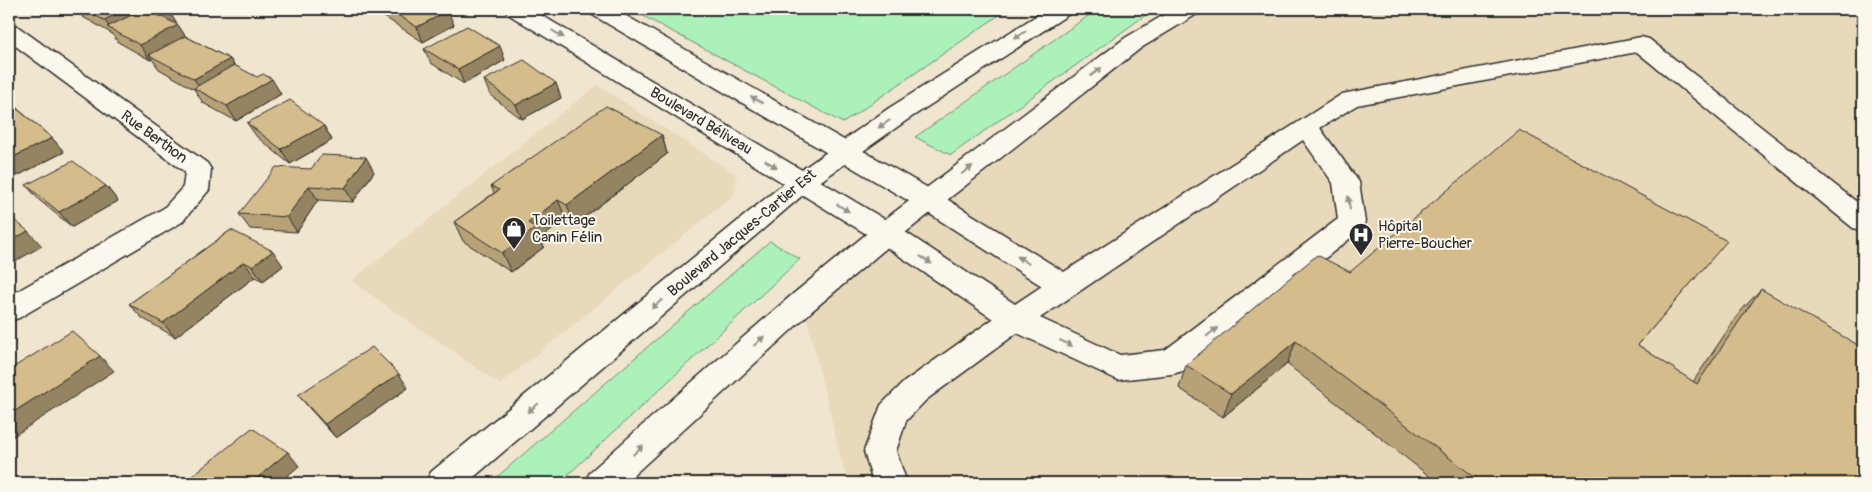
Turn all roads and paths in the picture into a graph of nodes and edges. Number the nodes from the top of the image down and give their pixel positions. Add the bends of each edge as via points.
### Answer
1 (516, 9) edge
2 (599, 9) edge
3 (1060, 9) edge
4 (1189, 9) edge
5 (9, 32) edge
6 (1306, 126) junction
7 (844, 151) junction
8 (802, 182) junction
9 (928, 200) junction
10 (1863, 221) edge
11 (886, 233) junction
12 (1064, 286) junction
13 (9, 310) edge
14 (1015, 319) junction
15 (443, 483) edge
16 (602, 483) edge
17 (890, 483) edge

1 -> 8 street, Boulevard Béliveau
7 -> 2 street
3 -> 7 street, Boulevard Jacques-Cartier Est
9 -> 4 street via 1133,43
5 - 13 street, Rue Berthon via 198,169 196,190 172,215
6 - 10 street via 1350,99 1641,44
6 - 12 street
14 -> 6 street, Boulevard Béliveau via 1118,368 1172,362 1352,222 1346,182
7 - 8 street, Boulevard Jacques-Cartier Est
7 - 9 street
8 -> 11 street, Boulevard Béliveau
8 -> 15 street, Boulevard Jacques-Cartier Est
9 - 11 street
12 -> 9 street
11 -> 14 street, Boulevard Béliveau
16 -> 11 street via 795,309
12 - 14 street
14 - 17 street via 915,391 892,414 880,451

